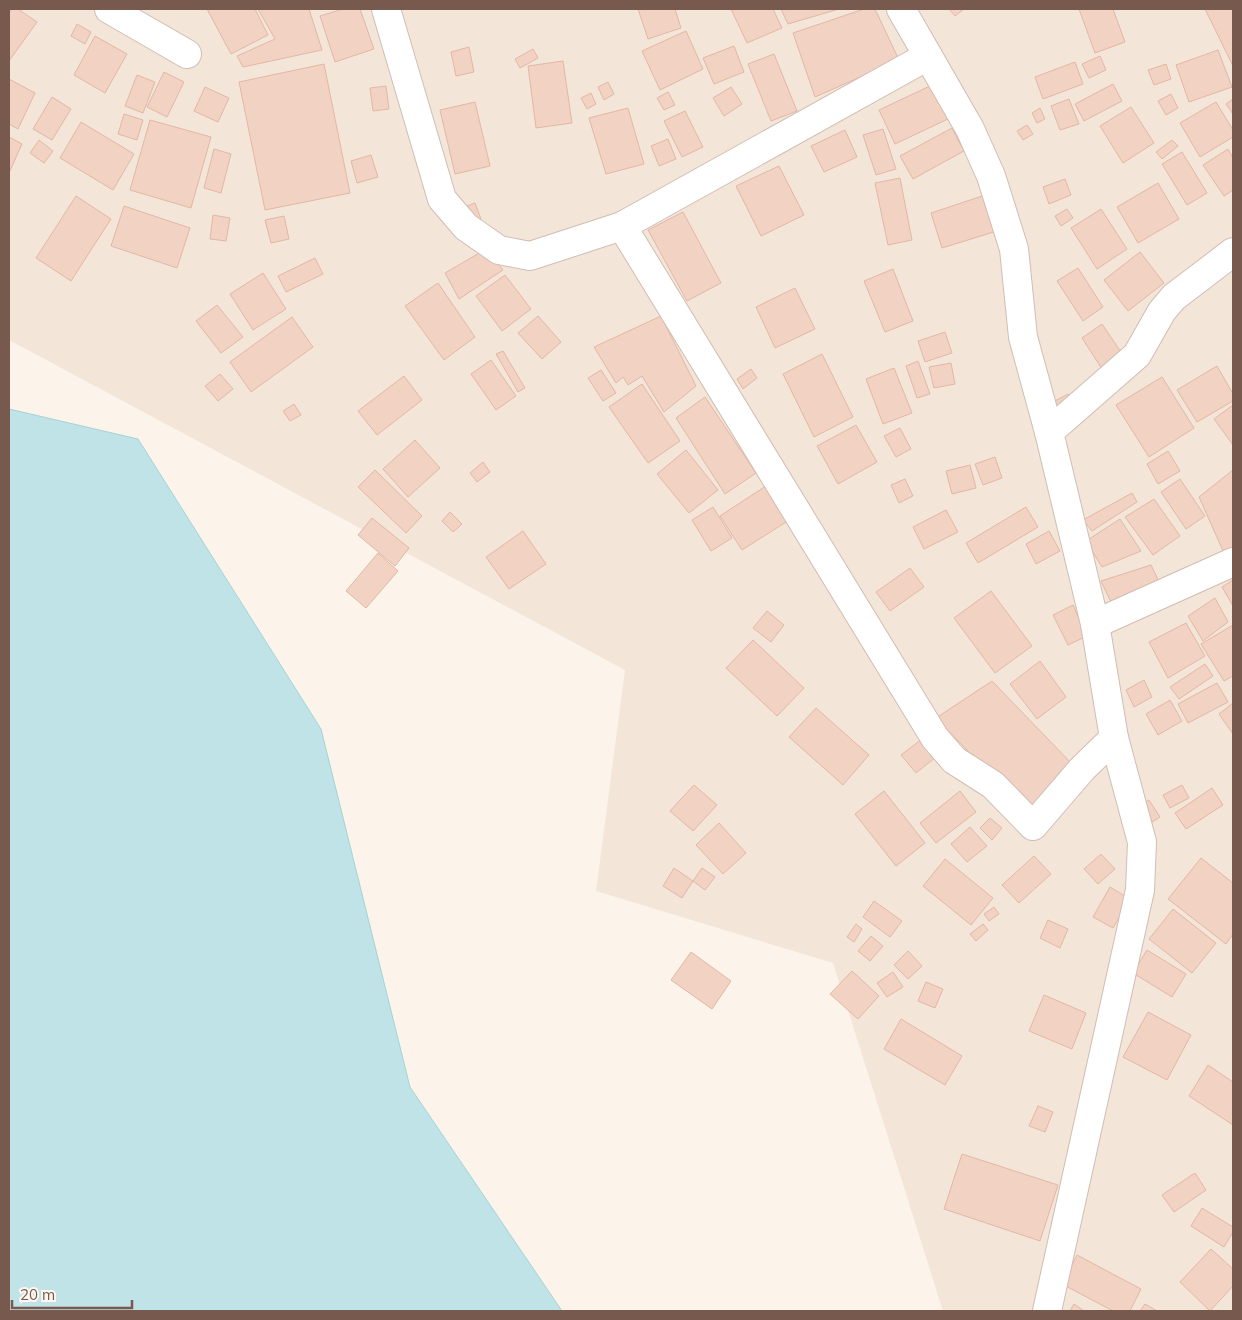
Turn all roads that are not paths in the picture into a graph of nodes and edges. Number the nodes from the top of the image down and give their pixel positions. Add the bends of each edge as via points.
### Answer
1 (109, 9) edge
2 (386, 9) edge
3 (901, 9) edge
4 (187, 54) dead end
5 (928, 56) junction
6 (622, 226) junction
7 (1233, 252) edge
8 (1049, 432) junction
9 (1233, 562) edge
10 (1095, 624) junction
11 (1114, 738) junction
12 (1048, 1311) edge

1 - 4 street
2 - 6 street via 442,199 466,227 499,250 530,256
3 - 5 street
5 - 6 street
5 - 8 street via 970,129 991,176 1014,249 1023,337
6 - 11 street via 935,738 954,760 993,785 1033,826 1082,769
7 - 8 street via 1174,297 1162,311 1137,355
8 - 10 street
9 - 10 street
10 - 11 street
11 - 12 street via 1142,842 1140,890

